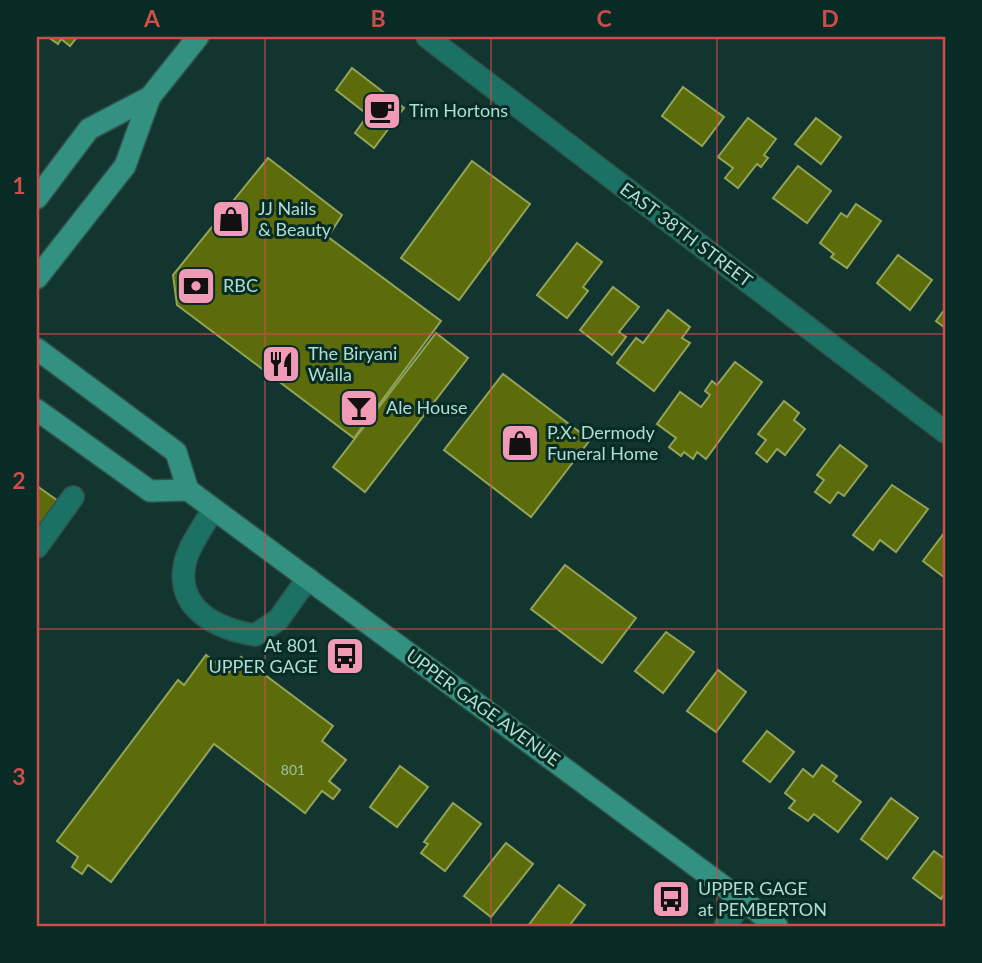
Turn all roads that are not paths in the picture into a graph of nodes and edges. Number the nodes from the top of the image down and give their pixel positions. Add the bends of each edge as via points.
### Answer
1 (198, 37) edge
2 (427, 37) edge
3 (150, 97) junction
4 (39, 189) edge
5 (37, 278) edge
6 (37, 349) edge
7 (37, 410) edge
8 (945, 432) edge
9 (188, 490) junction
10 (73, 497) dead end
11 (213, 509) junction
12 (37, 547) edge
13 (307, 578) junction
14 (743, 901) junction
15 (725, 926) edge
16 (777, 926) edge

1 - 3 main road
2 - 8 street, EAST 38TH STREET
3 - 4 main road via 89,129
3 - 5 main road via 125,166
6 - 9 main road via 176,452
7 - 9 main road via 150,491
9 - 11 main road, UPPER GAGE AVENUE
10 - 12 street
11 - 13 main road, UPPER GAGE AVENUE
11 - 13 street via 185,561 183,589 196,610 232,631 256,635 278,620
13 - 14 main road, UPPER GAGE AVENUE
14 - 15 street
14 - 16 main road, UPPER GAGE AVENUE

